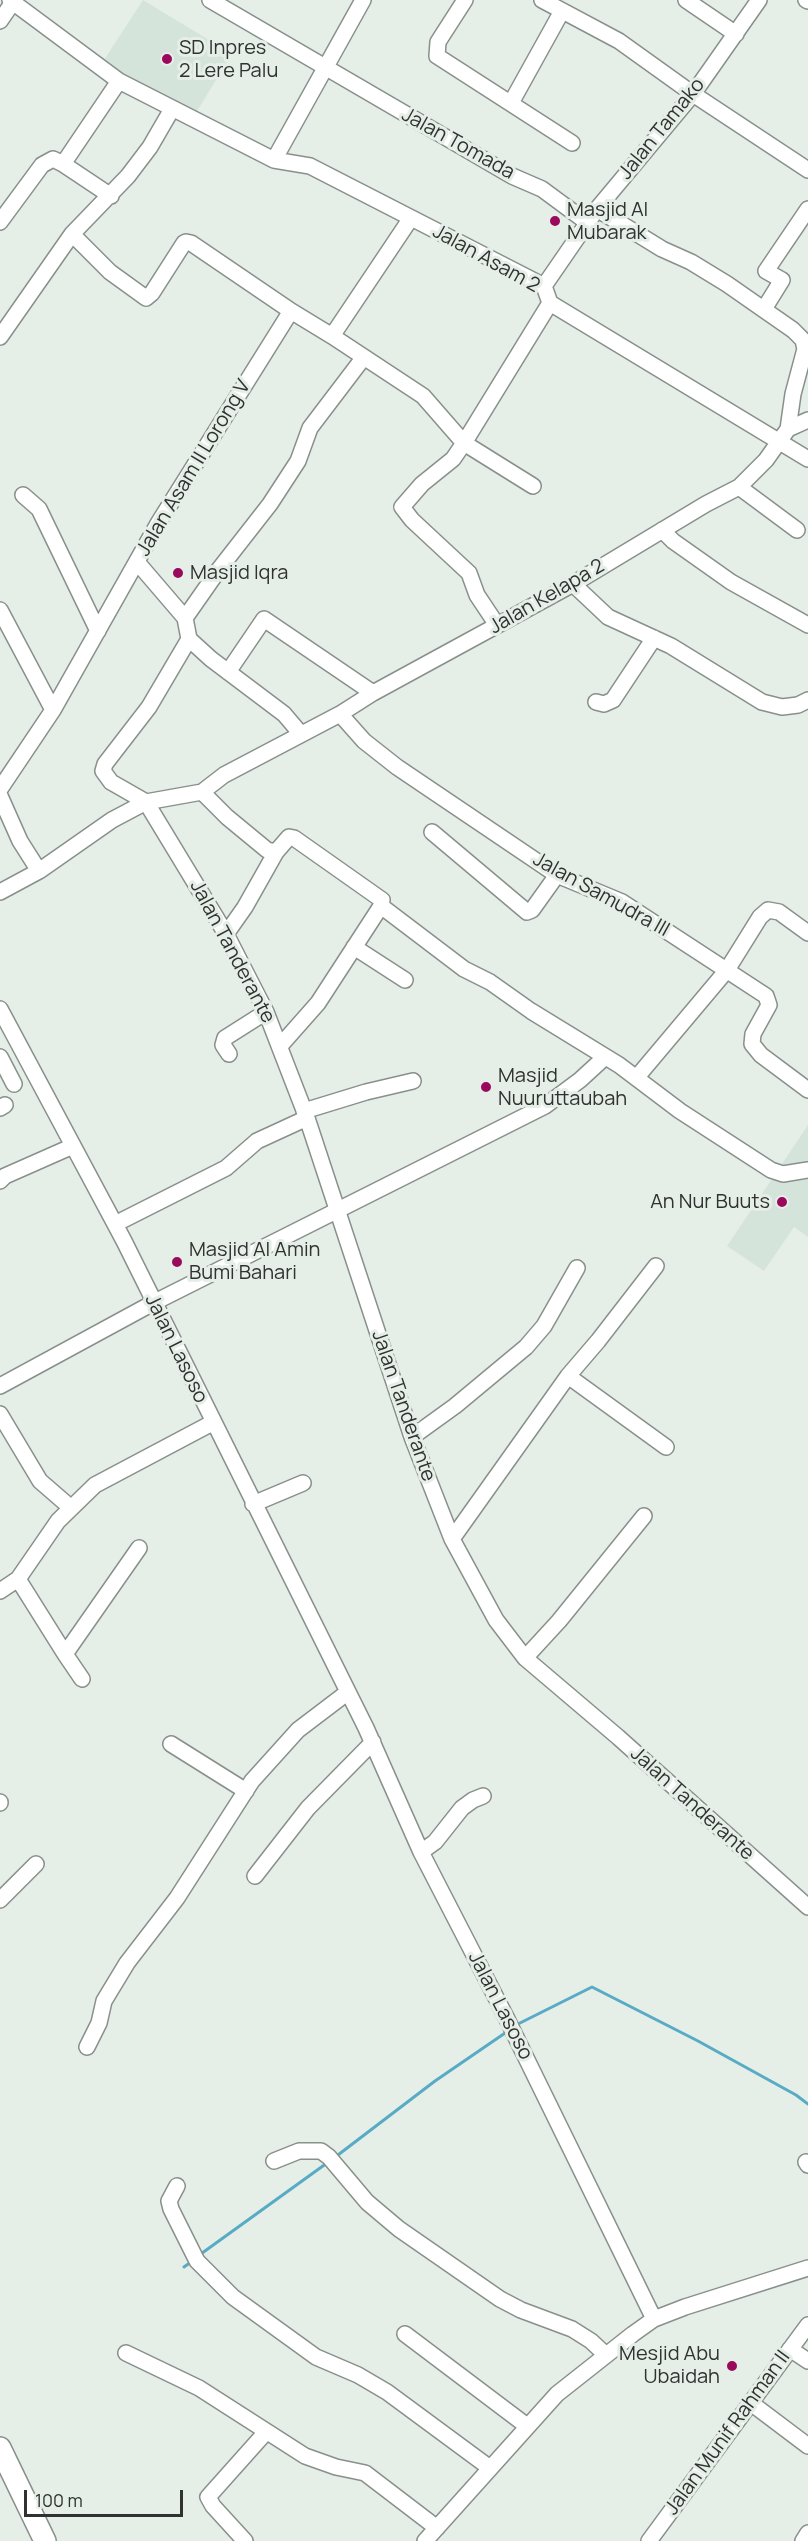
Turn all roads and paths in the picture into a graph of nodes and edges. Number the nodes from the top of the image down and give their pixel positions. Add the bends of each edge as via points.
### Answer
1 (210, 0) edge
2 (363, 0) edge
3 (465, 0) edge
4 (542, 0) edge
5 (686, 0) edge
6 (759, 0) edge
7 (11, 1) edge
8 (562, 11) junction
9 (0, 21) edge
10 (736, 34) junction
11 (326, 66) junction
12 (119, 81) junction
13 (693, 94) junction
14 (511, 103) junction
15 (172, 109) junction
16 (572, 143) dead end
17 (274, 160) junction
18 (63, 164) junction
19 (808, 170) edge
20 (111, 196) junction
21 (597, 209) junction
22 (808, 209) edge
23 (411, 218) junction
24 (0, 222) edge
25 (588, 223) junction
26 (72, 234) junction
27 (544, 286) junction
28 (550, 303) junction
29 (764, 309) junction
30 (291, 311) junction
31 (332, 336) junction
32 (0, 337) edge
33 (364, 357) junction
34 (808, 420) edge
35 (784, 436) junction
36 (464, 443) junction
37 (808, 459) edge
38 (532, 486) dead end
39 (739, 487) junction
40 (23, 495) dead end
41 (662, 530) junction
42 (797, 530) dead end
43 (137, 562) junction
44 (573, 584) junction
45 (0, 610) edge
46 (185, 618) junction
47 (497, 625) junction
48 (808, 625) edge
49 (98, 631) junction
50 (654, 638) junction
51 (189, 639) junction
52 (228, 672) junction
53 (373, 693) junction
54 (808, 700) edge
55 (596, 702) dead end
56 (53, 710) junction
57 (340, 714) junction
58 (301, 734) junction
59 (0, 789) edge
60 (202, 792) junction
61 (0, 796) edge
62 (146, 802) junction
63 (432, 832) dead end
64 (276, 852) junction
65 (39, 871) junction
66 (557, 875) junction
67 (0, 892) edge
68 (381, 906) junction
69 (808, 933) edge
70 (226, 934) junction
71 (354, 947) junction
72 (727, 970) junction
73 (405, 980) dead end
74 (0, 1009) edge
75 (266, 1012) junction
76 (280, 1046) junction
77 (229, 1054) dead end
78 (0, 1057) edge
79 (604, 1058) junction
80 (637, 1077) junction
81 (413, 1081) dead end
82 (14, 1084) dead end
83 (808, 1090) edge
84 (305, 1115) junction
85 (73, 1146) junction
86 (808, 1170) edge
87 (0, 1181) edge
88 (338, 1210) junction
89 (115, 1224) junction
90 (656, 1266) dead end
91 (578, 1268) dead end
92 (153, 1303) junction
93 (568, 1376) junction
94 (0, 1386) edge
95 (0, 1414) edge
96 (212, 1423) junction
97 (412, 1437) junction
98 (666, 1447) dead end
99 (303, 1484) dead end
100 (253, 1504) junction
101 (70, 1507) junction
102 (644, 1516) dead end
103 (452, 1539) junction
104 (139, 1548) dead end
105 (18, 1579) junction
106 (0, 1591) edge
107 (65, 1654) junction
108 (525, 1658) junction
109 (82, 1679) dead end
110 (348, 1692) junction
111 (373, 1742) junction
112 (171, 1744) dead end
113 (246, 1791) junction
114 (483, 1796) dead end
115 (421, 1852) junction
116 (36, 1863) dead end
117 (255, 1876) dead end
118 (0, 1900) edge
119 (808, 1907) edge
120 (87, 2047) dead end
121 (274, 2161) dead end
122 (177, 2186) dead end
123 (808, 2268) edge
124 (654, 2319) junction
125 (808, 2325) edge
126 (405, 2334) dead end
127 (790, 2349) junction
128 (126, 2353) dead end
129 (606, 2355) junction
130 (808, 2361) edge
131 (751, 2403) junction
132 (528, 2426) junction
133 (266, 2432) junction
134 (808, 2446) edge
135 (0, 2448) edge
136 (490, 2468) junction
137 (0, 2479) edge
138 (437, 2528) junction
139 (808, 2533) edge
140 (30, 2541) edge
141 (45, 2541) edge
142 (245, 2541) edge
143 (425, 2541) edge
144 (649, 2541) edge
145 (803, 2541) edge

1 - 11 street, Jalan Tomada
2 - 11 street
3 - 14 street via 438,42 437,56
4 - 8 street
5 - 10 street
6 - 10 street, Jalan Tamako
7 - 9 street, Jalan Asam 2
7 - 12 street, Jalan Asam 2
8 - 13 street via 619,41
8 - 14 street
10 - 13 street, Jalan Tamako
11 - 17 street
11 - 25 street, Jalan Tomada via 393,108 555,197
12 - 15 street, Jalan Asam 2
12 - 18 street
13 - 19 street
13 - 21 street, Jalan Tamako
14 - 16 street
15 - 17 street, Jalan Asam 2
15 - 20 street via 150,147
17 - 23 street, Jalan Asam 2 via 310,166
18 - 20 street
18 - 24 street via 53,159 42,165
20 - 26 street
21 - 25 street, Jalan Tamako
21 - 29 street via 662,249 711,273
22 - 29 street via 766,272 782,280
23 - 27 street, Jalan Asam 2
23 - 31 street
25 - 27 street, Jalan Tamako
26 - 30 street via 110,272 146,298 184,243 189,243
26 - 32 street
27 - 28 street, Jalan Asam 2
28 - 35 street, Jalan Asam 2
28 - 36 street
29 - 35 street via 803,340
30 - 31 street
30 - 43 street, Jalan Asam II Lorong V via 204,447
31 - 33 street
33 - 36 street via 423,396
33 - 46 street via 310,428 298,461 270,504
34 - 35 street
35 - 37 street, Jalan Asam 2
35 - 39 street, Jalan Kelapa 2
36 - 38 street
36 - 47 street via 453,459 422,484 402,507 469,573
39 - 41 street, Jalan Kelapa 2
39 - 42 street
40 - 49 street via 39,509
41 - 44 street, Jalan Kelapa 2
41 - 48 street via 731,582
43 - 46 street
43 - 49 street, Jalan Asam II Lorong V
44 - 47 street, Jalan Kelapa 2
44 - 50 street via 608,617
45 - 56 street
46 - 51 street
47 - 53 street, Jalan Kelapa 2
49 - 56 street, Jalan Asam II Lorong V
50 - 54 street via 762,702 789,707
50 - 55 street via 613,700
51 - 52 street
51 - 62 street via 149,707 105,764 104,771 111,782
52 - 53 street via 264,619
52 - 58 street via 284,714
53 - 57 street, Jalan Kelapa 2
56 - 59 street, Jalan Asam II Lorong V
57 - 58 street, Jalan Kelapa 2
57 - 66 street, Jalan Samudra III via 364,741 397,767
58 - 60 street, Jalan Kelapa 2 via 224,774
60 - 62 street, Jalan Kelapa 2
60 - 64 street via 256,842
61 - 65 street via 20,841
62 - 65 street, Jalan Kelapa 2 via 112,820
62 - 70 street, Jalan Tanderante
63 - 66 street via 527,912
64 - 68 street via 289,837 294,838 380,897
64 - 70 street
65 - 67 street, Jalan Kelapa 2
66 - 72 street, Jalan Samudra III via 622,902
68 - 71 street
68 - 79 street via 464,969
69 - 72 street via 779,912 768,910
70 - 75 street, Jalan Tanderante
71 - 73 street
71 - 76 street via 318,1003
72 - 80 street
72 - 83 street, Jalan Samudra III via 766,996 769,1005 752,1039 757,1052
74 - 85 street, Jalan Lasoso
75 - 76 street, Jalan Tanderante
75 - 77 street via 225,1038 223,1045
76 - 84 street, Jalan Tanderante
78 - 82 street
79 - 80 street
79 - 88 street via 545,1106
80 - 86 street via 680,1111 771,1170 783,1174
81 - 84 street via 366,1092
84 - 88 street, Jalan Tanderante
84 - 89 street via 256,1142 226,1167
85 - 87 street
85 - 89 street, Jalan Lasoso
88 - 92 street
88 - 97 street, Jalan Tanderante
89 - 92 street, Jalan Lasoso
90 - 93 street
91 - 97 street via 544,1326 526,1347
92 - 94 street
92 - 96 street, Jalan Lasoso
93 - 98 street
93 - 103 street
95 - 101 street via 40,1481
96 - 100 street, Jalan Lasoso
96 - 101 street via 95,1485
97 - 103 street, Jalan Tanderante
99 - 100 street
100 - 110 street, Jalan Lasoso
101 - 105 street
102 - 108 street
103 - 108 street, Jalan Tanderante via 496,1620
104 - 107 street
105 - 106 street
105 - 107 street
107 - 109 street
108 - 119 street, Jalan Tanderante
110 - 111 street, Jalan Lasoso
110 - 113 street via 298,1730
111 - 115 street, Jalan Lasoso
111 - 117 street via 308,1808
112 - 113 street
113 - 120 street via 177,1898 127,1963 104,2001
114 - 115 street via 462,1808 441,1835
115 - 124 street, Jalan Lasoso
116 - 118 street
121 - 129 street via 299,2151 321,2151 367,2202 413,2239 500,2298 572,2329
122 - 136 street via 169,2201 171,2209 196,2258 233,2297 298,2346 387,2392
123 - 124 street
124 - 129 street
125 - 127 street, Jalan Munif Rahman II
126 - 132 street
127 - 130 street
127 - 131 street, Jalan Munif Rahman II
128 - 133 street via 199,2388
129 - 132 street via 556,2394
131 - 134 street
131 - 144 street, Jalan Munif Rahman II
132 - 136 street
133 - 138 street via 305,2456 365,2473
133 - 142 street via 208,2497
135 - 141 highway
136 - 138 street
137 - 140 highway
138 - 143 street
139 - 145 street

